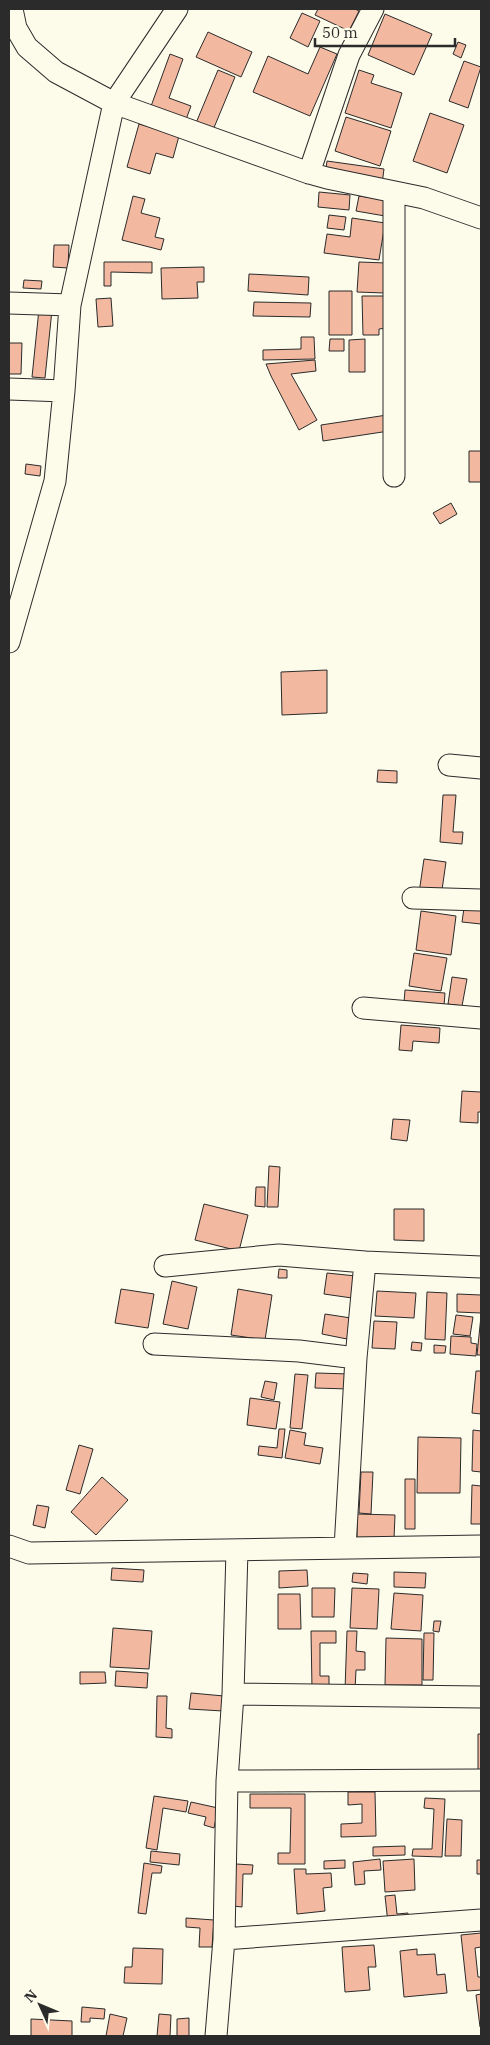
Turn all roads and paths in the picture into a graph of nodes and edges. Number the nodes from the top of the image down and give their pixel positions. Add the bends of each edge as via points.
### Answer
1 (12, 9) edge
2 (177, 9) edge
3 (373, 9) edge
4 (114, 103) junction
5 (310, 173) junction
6 (394, 192) junction
7 (481, 218) edge
8 (9, 303) edge
9 (70, 304) junction
10 (9, 389) edge
11 (64, 391) junction
12 (394, 476) dead end
13 (9, 642) edge
14 (448, 765) dead end
15 (481, 768) edge
16 (412, 898) dead end
17 (481, 900) edge
18 (362, 1008) dead end
19 (481, 1018) edge
20 (365, 1262) junction
21 (164, 1266) dead end
22 (481, 1267) edge
23 (154, 1344) dead end
24 (356, 1358) junction
25 (9, 1546) edge
26 (481, 1546) edge
27 (345, 1548) junction
28 (237, 1550) junction
29 (233, 1694) junction
30 (481, 1696) edge
31 (481, 1780) edge
32 (227, 1781) junction
33 (481, 1920) edge
34 (224, 1939) junction
35 (216, 2036) edge

1 - 4 street via 16,28 27,47 56,72
2 - 4 street
3 - 5 street via 349,55
4 - 5 street
4 - 9 street
5 - 6 street
6 - 7 street via 424,198
6 - 12 street
8 - 9 street
9 - 11 street
10 - 11 street
11 - 13 street via 55,481
14 - 15 street
16 - 17 street
18 - 19 street
20 - 21 street via 279,1255
20 - 22 street
20 - 24 street
23 - 24 street via 299,1351
24 - 27 street
25 - 28 street via 30,1553
26 - 27 street
27 - 28 street
28 - 29 street
29 - 30 street
29 - 32 street
31 - 32 street
32 - 34 street
33 - 34 street
34 - 35 street

